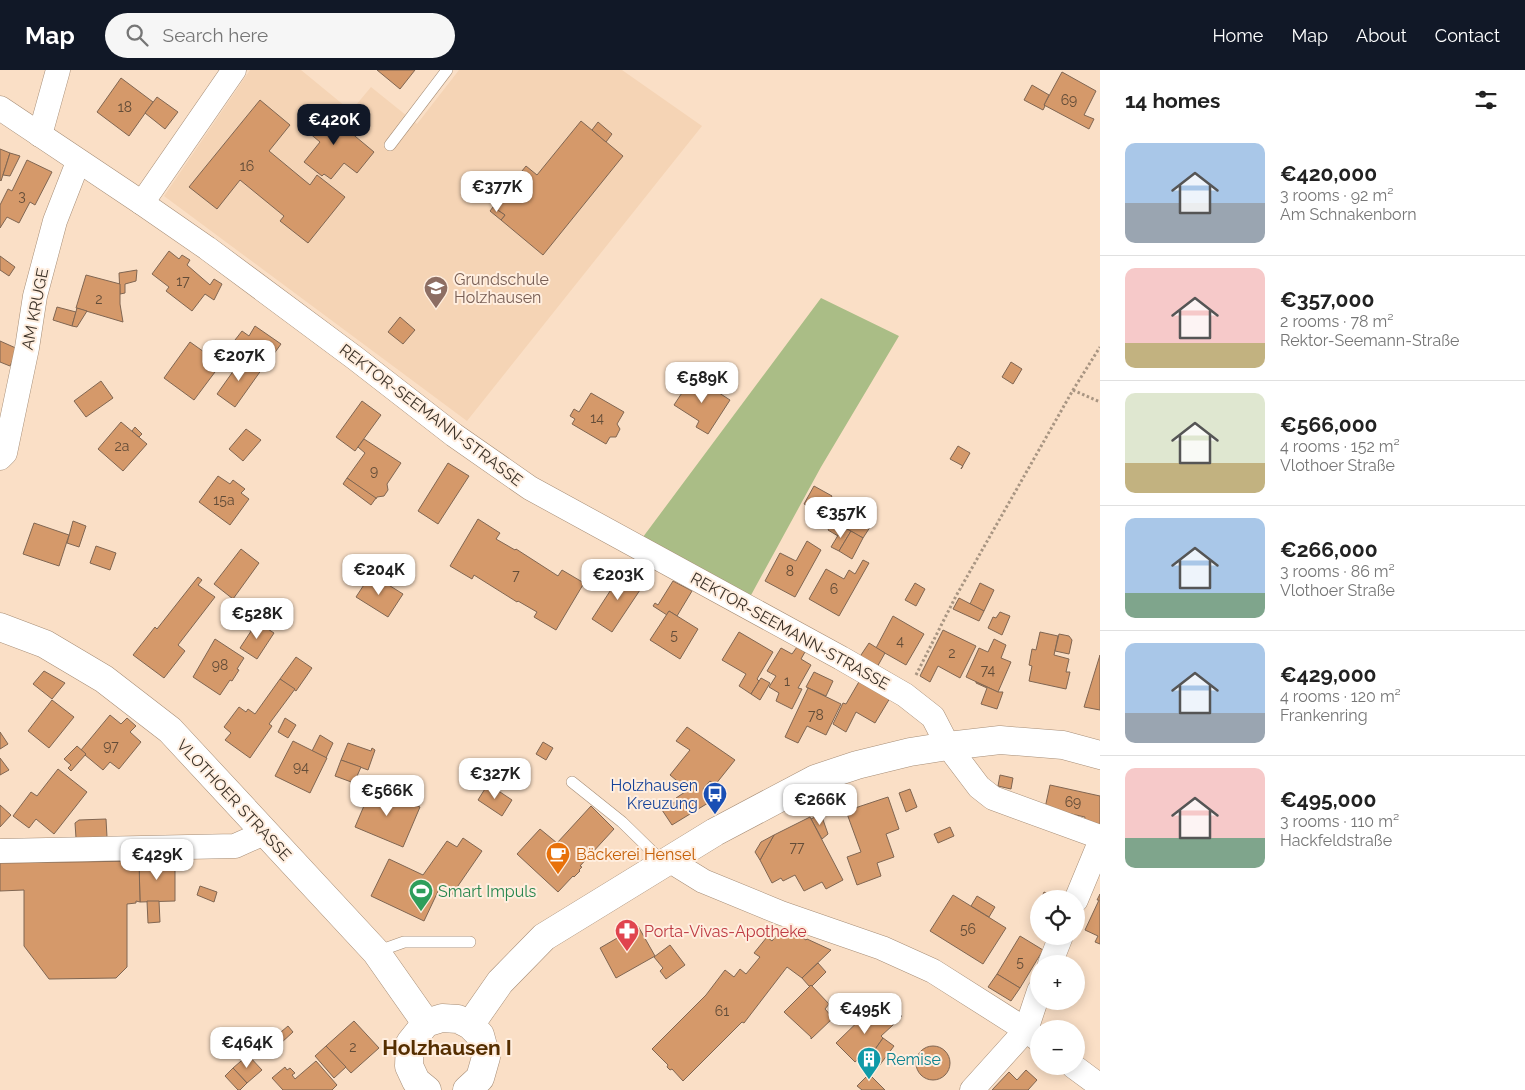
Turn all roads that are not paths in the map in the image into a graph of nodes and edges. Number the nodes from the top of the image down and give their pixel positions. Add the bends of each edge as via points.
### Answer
1 (58, 70) edge
2 (234, 70) edge
3 (447, 70) edge
4 (0, 108) edge
5 (40, 135) junction
6 (390, 145) dead end
7 (78, 162) junction
8 (142, 203) junction
9 (0, 458) edge
10 (0, 627) edge
11 (948, 746) junction
12 (1100, 755) edge
13 (572, 782) dead end
14 (264, 833) junction
15 (1100, 837) edge
16 (1100, 842) edge
17 (0, 851) edge
18 (666, 862) junction
19 (1080, 890) edge
20 (470, 942) dead end
21 (376, 952) junction
22 (426, 1024) junction
23 (470, 1025) junction
24 (1030, 1034) edge
25 (1030, 1037) edge
26 (1085, 1075) edge
27 (1100, 1086) edge
28 (417, 1087) edge
29 (469, 1090) edge
30 (972, 1090) edge

1 - 5 street
2 - 8 street
3 - 6 lane
4 - 5 street, REKTOR-SEEMANN-STRASSE
5 - 7 street, REKTOR-SEEMANN-STRASSE
7 - 8 street, REKTOR-SEEMANN-STRASSE
7 - 9 street, AM KRUGE via 55,221 35,296 18,394 5,453
8 - 11 street, REKTOR-SEEMANN-STRASSE via 530,488 905,695 934,717
10 - 14 street, VLOTHOER STRASSE via 46,644 104,679 170,730
11 - 12 street via 1000,740 1063,745
11 - 15 street, REKTOR-SEEMANN-STRASSE via 979,787 993,798
11 - 18 street via 857,765 815,779
13 - 18 lane
14 - 17 street via 235,846
14 - 21 street, VLOTHOER STRASSE
16 - 19 street
18 - 23 street via 544,937 500,982
18 - 24 street via 703,881 882,948 933,971
20 - 21 lane via 404,942
21 - 22 street, VLOTHOER STRASSE
22 - 23 street via 442,1018 458,1019
22 - 28 street via 410,1043 409,1066
23 - 29 street via 480,1035 486,1057 480,1078
25 - 30 street
26 - 27 street

